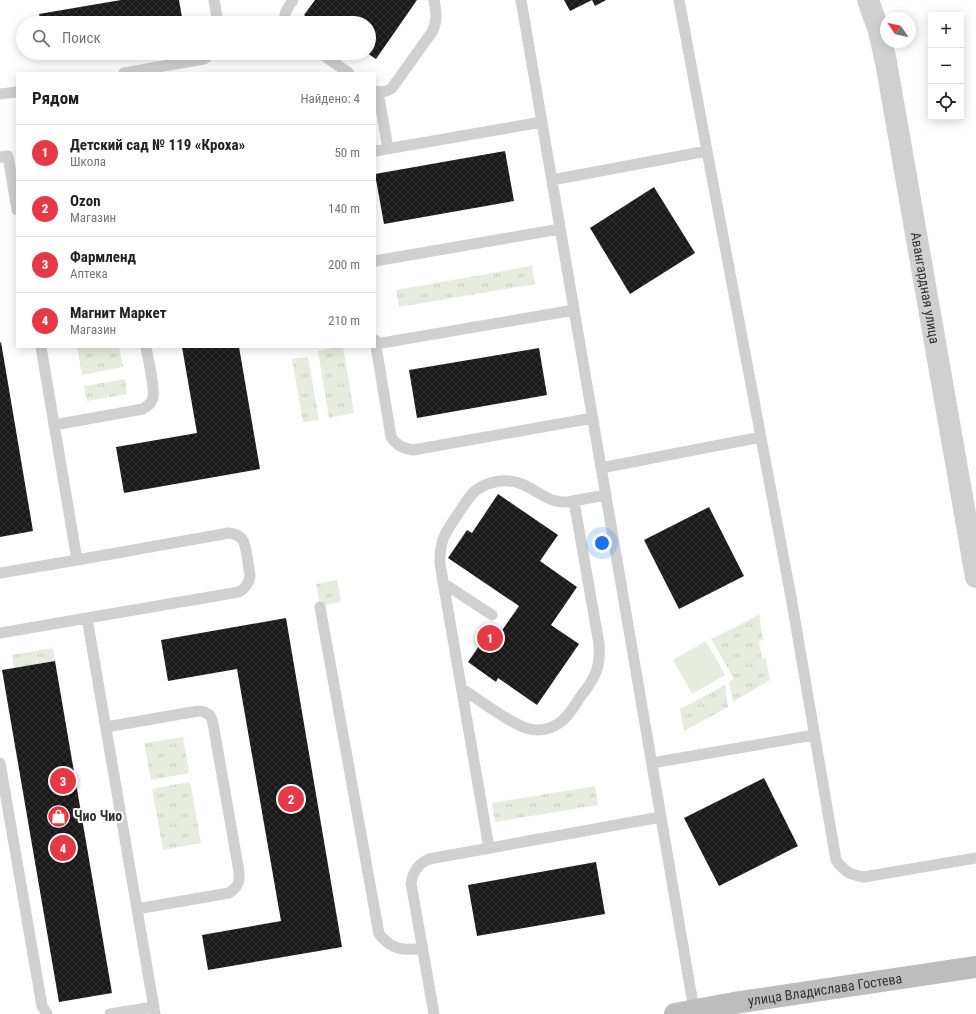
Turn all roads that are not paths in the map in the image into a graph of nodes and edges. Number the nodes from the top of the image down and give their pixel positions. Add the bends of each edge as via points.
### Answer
1 (214, 0) edge
2 (293, 0) edge
3 (434, 0) edge
4 (521, 0) edge
5 (679, 0) edge
6 (868, 0) edge
7 (217, 16) edge
8 (284, 16) edge
9 (199, 60) edge
10 (330, 60) edge
11 (153, 70) edge
12 (134, 72) edge
13 (348, 72) edge
14 (16, 92) edge
15 (377, 92) edge
16 (0, 94) edge
17 (542, 122) junction
18 (388, 148) junction
19 (376, 151) edge
20 (707, 152) junction
21 (8, 156) edge
22 (552, 180) junction
23 (16, 204) edge
24 (560, 229) junction
25 (376, 261) edge
26 (574, 310) junction
27 (376, 342) edge
28 (40, 348) edge
29 (146, 348) edge
30 (376, 348) edge
31 (593, 418) junction
32 (54, 425) junction
33 (761, 437) junction
34 (601, 468) junction
35 (606, 495) junction
36 (574, 501) junction
37 (77, 560) junction
38 (0, 573) edge
39 (976, 577) edge
40 (443, 583) junction
41 (320, 607) dead end
42 (492, 615) dead end
43 (87, 618) junction
44 (0, 633) edge
45 (462, 689) junction
46 (106, 727) junction
47 (814, 735) junction
48 (0, 763) edge
49 (652, 763) junction
50 (661, 817) junction
51 (489, 848) junction
52 (976, 858) edge
53 (137, 909) junction
54 (422, 948) junction
55 (976, 967) edge
56 (735, 1009) edge
57 (154, 1010) edge
58 (684, 1012) edge
59 (47, 1014) edge
60 (110, 1014) edge
61 (434, 1014) edge

1 - 7 lane
2 - 8 lane
3 - 15 lane via 436,19 432,32 392,88 386,92
4 - 17 lane
5 - 20 lane
6 - 39 street, Авангардная улица via 886,62
9 - 11 lane
10 - 13 lane
11 - 12 lane
14 - 16 lane
15 - 18 lane
17 - 18 lane
17 - 22 lane
18 - 19 lane
20 - 22 lane
20 - 33 lane
21 - 23 lane
22 - 24 lane
24 - 25 lane
24 - 26 lane
26 - 27 lane
26 - 31 lane
28 - 32 lane
29 - 32 lane via 153,388 153,396 148,406 143,410
30 - 31 lane via 392,437 405,449 413,450
31 - 34 lane
32 - 37 lane
33 - 34 lane
33 - 47 lane
34 - 35 lane
35 - 36 lane
35 - 49 lane
36 - 40 lane via 555,501 519,483 508,481 497,481 479,488 472,494 442,542 440,564
36 - 45 lane via 599,644 599,664 593,680 562,721 538,730 513,723
37 - 38 lane
37 - 43 lane via 229,533 239,536 245,543 250,576 247,585 239,592
40 - 42 lane
40 - 45 lane
41 - 54 lane via 378,934 395,948
43 - 44 lane
43 - 46 lane
45 - 51 lane
46 - 53 lane
46 - 53 lane via 198,711 210,715 238,866 239,882 229,893
47 - 49 lane
47 - 52 lane via 836,860 847,872 864,877
48 - 59 lane via 42,1006
49 - 50 lane
50 - 51 lane
50 - 58 lane
51 - 54 lane via 429,859 422,862 414,872 411,883
53 - 57 lane
54 - 61 lane
55 - 56 main road, улица Владислава Гостева
56 - 58 main road, улица Владислава Гостева
57 - 60 lane

